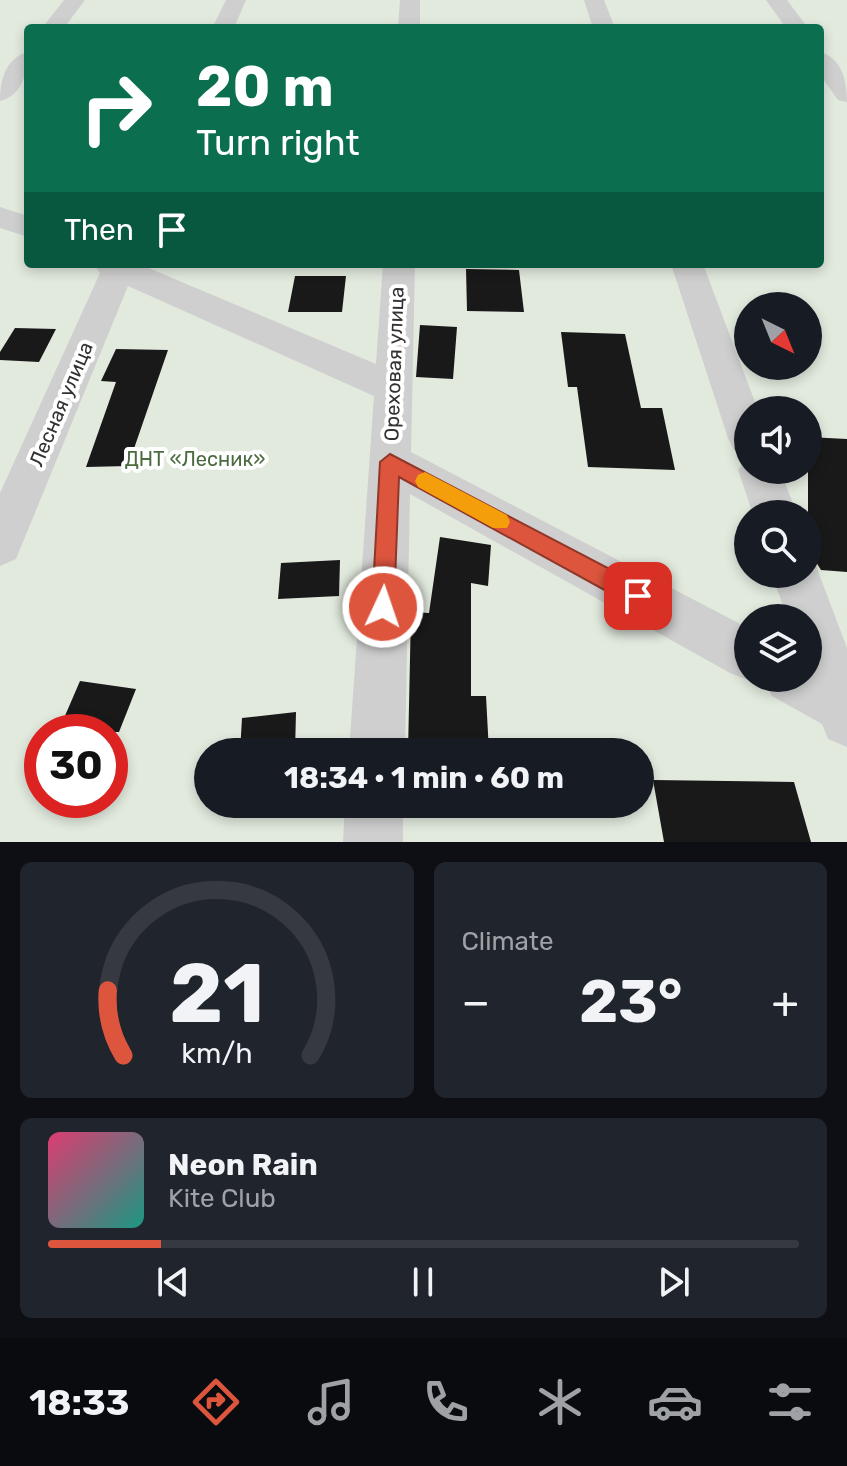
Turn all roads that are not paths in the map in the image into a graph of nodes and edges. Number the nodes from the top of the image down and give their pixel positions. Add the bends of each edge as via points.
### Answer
1 (75, 0) edge
2 (236, 0) edge
3 (410, 0) edge
4 (594, 0) edge
5 (776, 0) edge
6 (56, 24) edge
7 (225, 24) edge
8 (409, 24) edge
9 (603, 24) edge
10 (794, 24) edge
11 (24, 64) edge
12 (824, 64) edge
13 (0, 94) edge
14 (847, 95) edge
15 (0, 217) edge
16 (24, 226) edge
17 (116, 268) edge
18 (122, 268) edge
19 (399, 268) edge
20 (688, 268) edge
21 (393, 388) junction
22 (734, 398) edge
23 (390, 462) junction
24 (0, 544) edge
25 (801, 588) edge
26 (734, 647) edge
27 (813, 692) edge
28 (845, 712) edge
29 (378, 738) edge
30 (374, 818) edge
31 (373, 842) edge

1 - 6 street
2 - 7 street
3 - 8 street
4 - 9 street
5 - 10 street
11 - 13 street
12 - 14 street
15 - 16 street
17 - 24 street, Лесная улица
18 - 21 street
19 - 21 street, Ореховая улица
20 - 22 street
21 - 23 street, Ореховая улица
23 - 26 street
23 - 29 street, Ореховая улица
25 - 28 street
27 - 28 street
30 - 31 street

